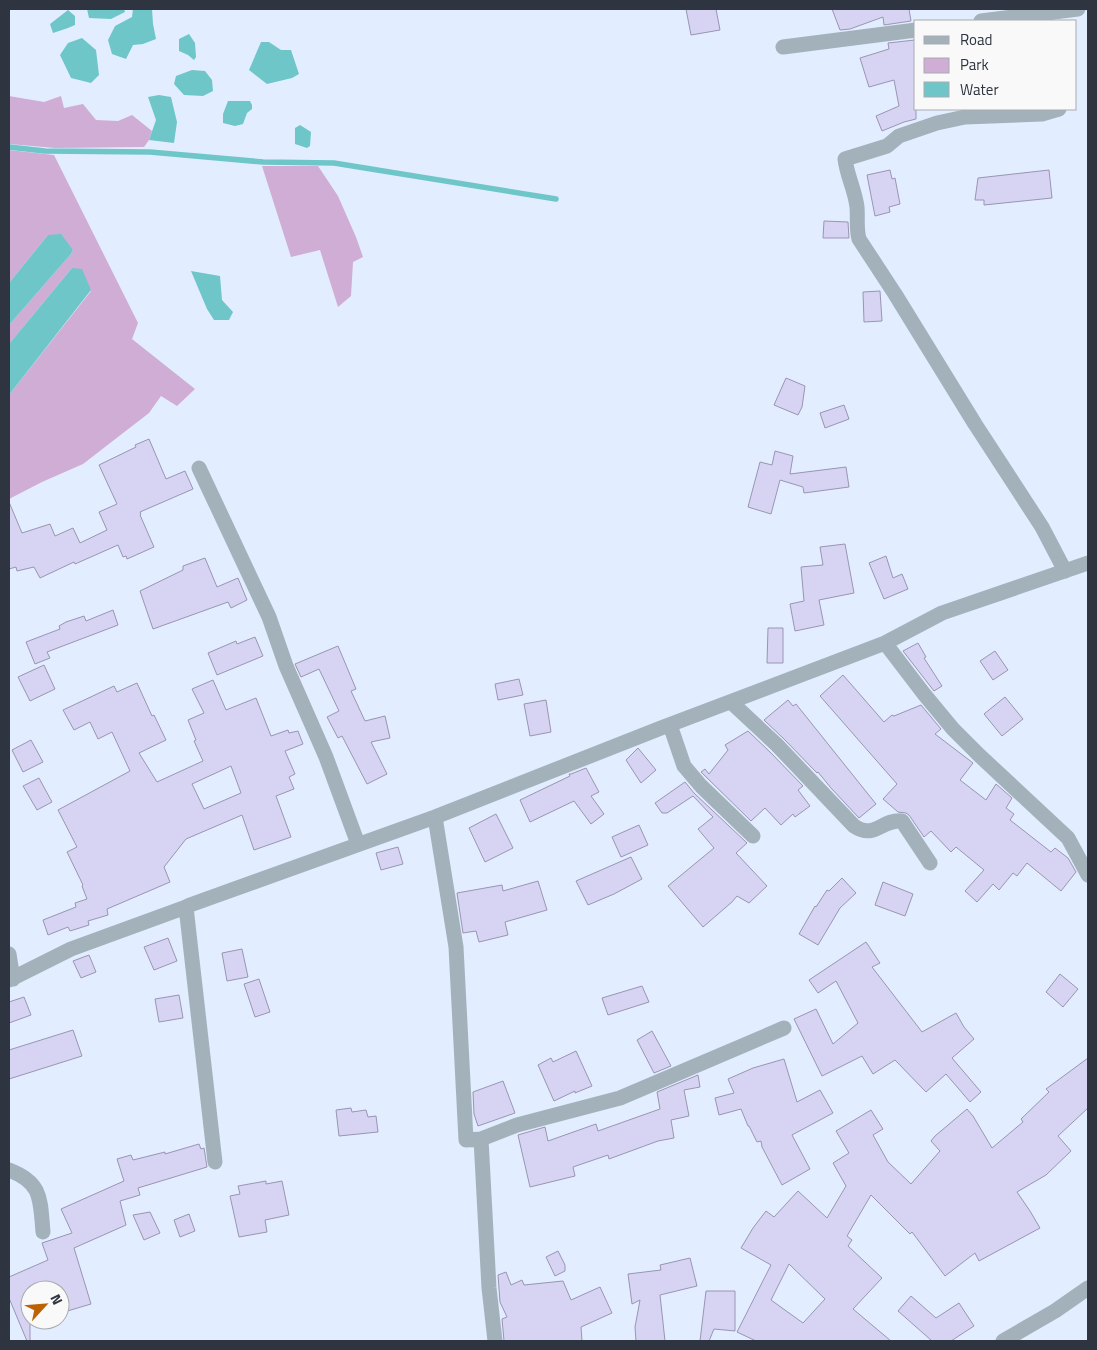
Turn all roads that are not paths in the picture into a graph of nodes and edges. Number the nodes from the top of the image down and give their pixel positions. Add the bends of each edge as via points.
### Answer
1 (1070, 13) edge
2 (992, 20) edge
3 (914, 30) edge
4 (783, 47) dead end
5 (1056, 110) edge
6 (199, 468) dead end
7 (1088, 563) edge
8 (1065, 571) junction
9 (885, 642) junction
10 (731, 702) junction
11 (670, 725) junction
12 (435, 817) junction
13 (753, 836) dead end
14 (358, 844) junction
15 (930, 862) dead end
16 (1088, 875) edge
17 (186, 907) junction
18 (9, 954) edge
19 (11, 979) edge
20 (784, 1028) dead end
21 (481, 1139) junction
22 (215, 1162) dead end
23 (9, 1170) edge
24 (43, 1232) dead end
25 (1088, 1288) edge
26 (495, 1341) edge
27 (1003, 1341) edge

1 - 2 street
3 - 4 street
5 - 8 street via 1042,114 965,117 937,123 900,136 887,146 845,159 857,206 859,239 1042,527
6 - 14 street via 269,617
7 - 8 street
8 - 9 street via 942,613
9 - 10 street
9 - 16 street via 953,730 1068,838
10 - 11 street
10 - 15 street via 777,744 854,826 867,832 895,820 902,821
11 - 12 street
11 - 13 street via 684,766
12 - 14 street
12 - 21 street via 456,947 466,1140
14 - 17 street
17 - 19 street via 71,949
17 - 22 street
18 - 19 street
20 - 21 street via 620,1098 517,1125
21 - 26 street
23 - 24 street via 29,1180 40,1197
25 - 27 street

